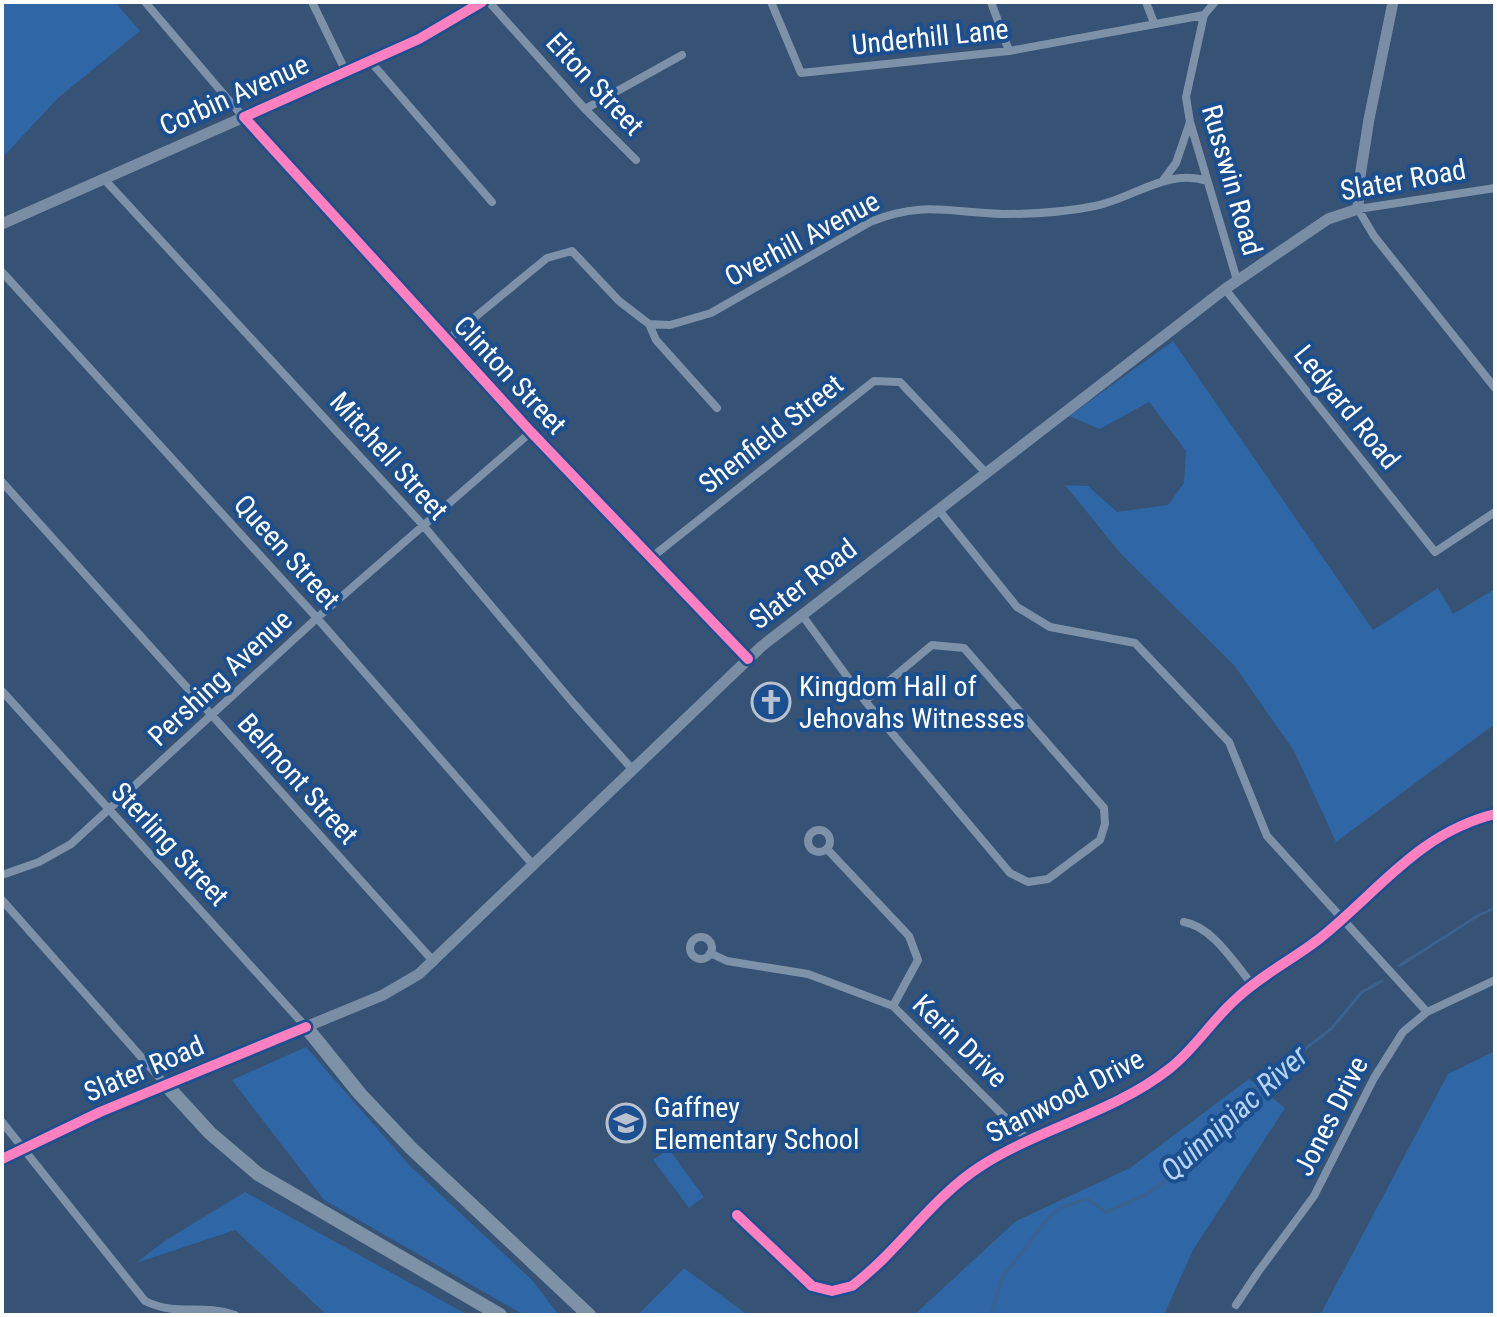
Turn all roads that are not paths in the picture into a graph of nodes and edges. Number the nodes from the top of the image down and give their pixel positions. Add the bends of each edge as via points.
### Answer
1 (145, 2) edge
2 (312, 2) edge
3 (482, 2) edge
4 (489, 2) edge
5 (771, 2) edge
6 (991, 2) edge
7 (1146, 2) edge
8 (1215, 2) edge
9 (1393, 2) edge
10 (1204, 15) junction
11 (1154, 23) junction
12 (1009, 51) junction
13 (682, 55) dead end
14 (370, 61) junction
15 (346, 72) junction
16 (585, 109) junction
17 (244, 117) junction
18 (1190, 122) junction
19 (636, 160) dead end
20 (104, 179) junction
21 (1164, 179) junction
22 (1207, 181) junction
23 (1495, 188) edge
24 (492, 202) dead end
25 (1358, 209) junction
26 (2, 224) edge
27 (2, 272) edge
28 (1237, 280) junction
29 (1225, 289) junction
30 (649, 324) junction
31 (446, 341) junction
32 (1495, 388) edge
33 (717, 408) dead end
34 (531, 432) junction
35 (986, 473) junction
36 (2, 482) edge
37 (938, 509) junction
38 (1495, 512) edge
39 (422, 524) junction
40 (652, 557) junction
41 (802, 615) junction
42 (317, 618) junction
43 (748, 659) junction
44 (2, 691) edge
45 (865, 701) junction
46 (211, 717) junction
47 (633, 770) junction
48 (108, 810) junction
49 (1495, 814) edge
50 (827, 849) dead end
51 (534, 866) junction
52 (2, 875) edge
53 (2, 900) edge
54 (1341, 920) junction
55 (1184, 922) dead end
56 (710, 953) dead end
57 (434, 962) junction
58 (1495, 980) edge
59 (1252, 984) junction
60 (893, 1006) junction
61 (1427, 1012) junction
62 (306, 1027) junction
63 (166, 1085) junction
64 (2, 1122) edge
65 (1029, 1141) junction
66 (24, 1149) junction
67 (2, 1159) edge
68 (737, 1215) dead end
69 (1236, 1305) dead end
70 (235, 1315) edge
71 (500, 1315) edge
72 (589, 1315) edge

1 - 17 street, Clinton Street
2 - 15 street
3 - 14 main road, Corbin Avenue
4 - 16 street, Elton Street
5 - 12 street, Underhill Lane via 801,73
6 - 12 street
7 - 11 street
8 - 10 street, Russwin Road
9 - 25 main road via 1369,119
10 - 11 street, Underhill Lane
10 - 18 street, Russwin Road via 1186,97
11 - 12 street, Underhill Lane
13 - 16 street
14 - 15 main road, Corbin Avenue
14 - 24 street
15 - 17 main road, Corbin Avenue
16 - 19 street, Elton Street
17 - 20 main road, Corbin Avenue
17 - 31 street, Clinton Street
18 - 21 street via 1176,163
18 - 22 street, Russwin Road
20 - 26 main road, Corbin Avenue
20 - 39 street, Mitchell Street
21 - 22 street, Overhill Avenue
21 - 30 street, Overhill Avenue via 1096,206 1002,214 946,208 888,214 711,313 670,325
22 - 28 street, Russwin Road
23 - 25 street, Slater Road
25 - 28 main road, Slater Road via 1328,219
25 - 32 street
27 - 42 street, Queen Street
28 - 29 main road, Slater Road
29 - 35 main road, Slater Road
29 - 38 street, Ledyard Road via 1435,552
30 - 31 street via 572,251 547,258
30 - 33 street via 656,340
31 - 34 street, Clinton Street
34 - 39 street, Pershing Avenue
34 - 40 street, Clinton Street
35 - 37 main road, Slater Road
35 - 40 street, Shenfield Street via 900,382 874,381
36 - 46 street, Belmont Street
37 - 41 main road, Slater Road
37 - 54 street via 1017,607 1050,627 1135,643 1229,742 1267,836
39 - 42 street, Pershing Avenue
39 - 47 street, Mitchell Street
40 - 43 street, Clinton Street
41 - 43 main road, Slater Road
41 - 45 street
42 - 46 street, Pershing Avenue
42 - 51 street, Queen Street
43 - 47 main road, Slater Road
44 - 48 street, Sterling Street
45 - 45 street via 1010,873 1028,882 1048,879 1100,840 1104,808 964,648 932,645
46 - 48 street, Pershing Avenue
46 - 57 street, Belmont Street
47 - 51 main road, Slater Road
48 - 52 street, Pershing Avenue via 71,844
48 - 62 street, Sterling Street
49 - 54 street, Stanwood Drive via 1425,845
50 - 60 street via 909,936 918,960
51 - 57 main road, Slater Road
53 - 63 street
54 - 59 street, Stanwood Drive
54 - 61 street
55 - 59 street via 1207,933
56 - 60 street, Kerin Drive via 727,961 808,974
57 - 62 main road, Slater Road via 391,991
58 - 61 street, Jones Drive
59 - 65 street, Stanwood Drive via 1155,1079
60 - 65 street, Kerin Drive
61 - 69 street, Jones Drive via 1394,1045 1314,1196
62 - 63 main road, Slater Road
62 - 72 highway via 411,1148
63 - 66 main road, Slater Road
63 - 71 highway via 258,1174
64 - 66 street
65 - 68 street, Stanwood Drive via 966,1176 861,1279 843,1290 812,1286
66 - 67 main road, Slater Road
66 - 70 street via 145,1301 170,1313

